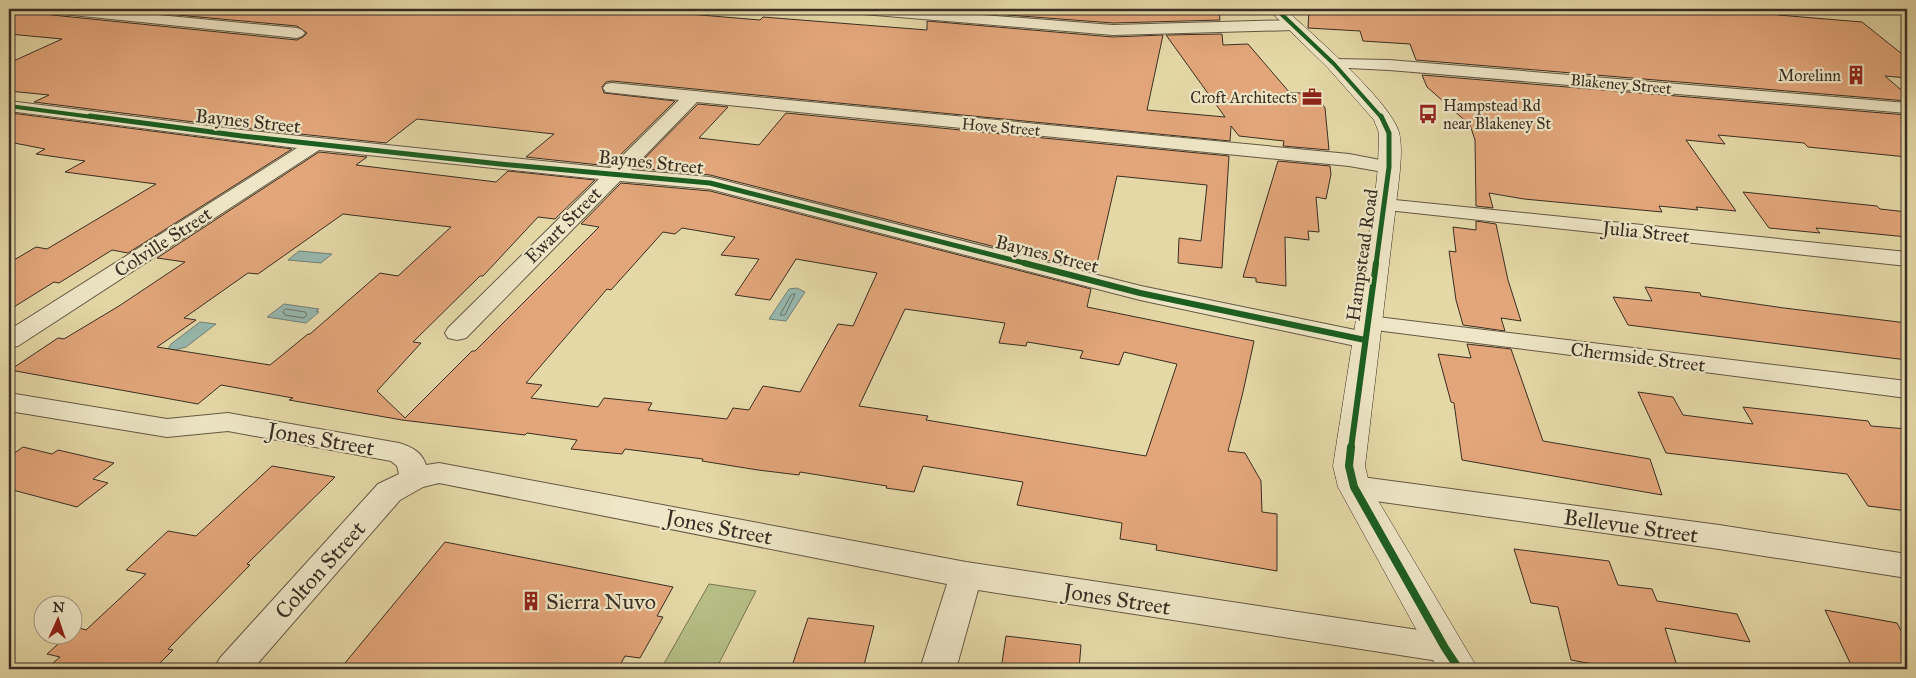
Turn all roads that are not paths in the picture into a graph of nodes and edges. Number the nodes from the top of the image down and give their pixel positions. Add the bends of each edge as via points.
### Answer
1 (52, 9) edge
2 (851, 9) edge
3 (1893, 9) edge
4 (1907, 10) edge
5 (1285, 17) edge
6 (297, 33) dead end
7 (1334, 64) junction
8 (612, 88) dead end
9 (692, 97) junction
10 (9, 106) edge
11 (1907, 108) edge
12 (317, 144) junction
13 (1389, 167) junction
14 (615, 174) junction
15 (1385, 205) junction
16 (1907, 259) edge
17 (1367, 332) junction
18 (457, 333) dead end
19 (9, 341) edge
20 (1907, 390) edge
21 (9, 402) edge
22 (415, 478) junction
23 (1354, 487) junction
24 (1907, 566) edge
25 (966, 575) junction
26 (1452, 658) edge
27 (232, 669) edge
28 (938, 669) edge

1 - 6 street
2 - 5 street via 1123,30
3 - 4 street
5 - 7 street, Hampstead Road
7 - 11 street, Blakeney Street via 1398,66
7 - 13 street, Hampstead Road via 1383,119 1389,133
8 - 9 street, Hove Street
9 - 13 street, Hove Street via 1339,159
9 - 14 street, Ewart Street
10 - 12 street, Baynes Street
12 - 14 street, Baynes Street
12 - 19 street, Colville Street
13 - 15 street, Hampstead Road
14 - 17 street, Baynes Street via 716,184 1131,291
14 - 18 street, Ewart Street
15 - 16 street, Julia Street
15 - 17 street, Hampstead Road
17 - 20 street, Chermside Street
17 - 23 street, Hampstead Road via 1349,466
21 - 22 street, Jones Street via 167,428 228,422 399,453 410,461
22 - 25 street, Jones Street via 439,473
22 - 27 street, Colton Street via 389,492
23 - 24 street, Bellevue Street
23 - 26 street, Hampstead Road
25 - 26 street, Jones Street via 1372,638
25 - 28 street

